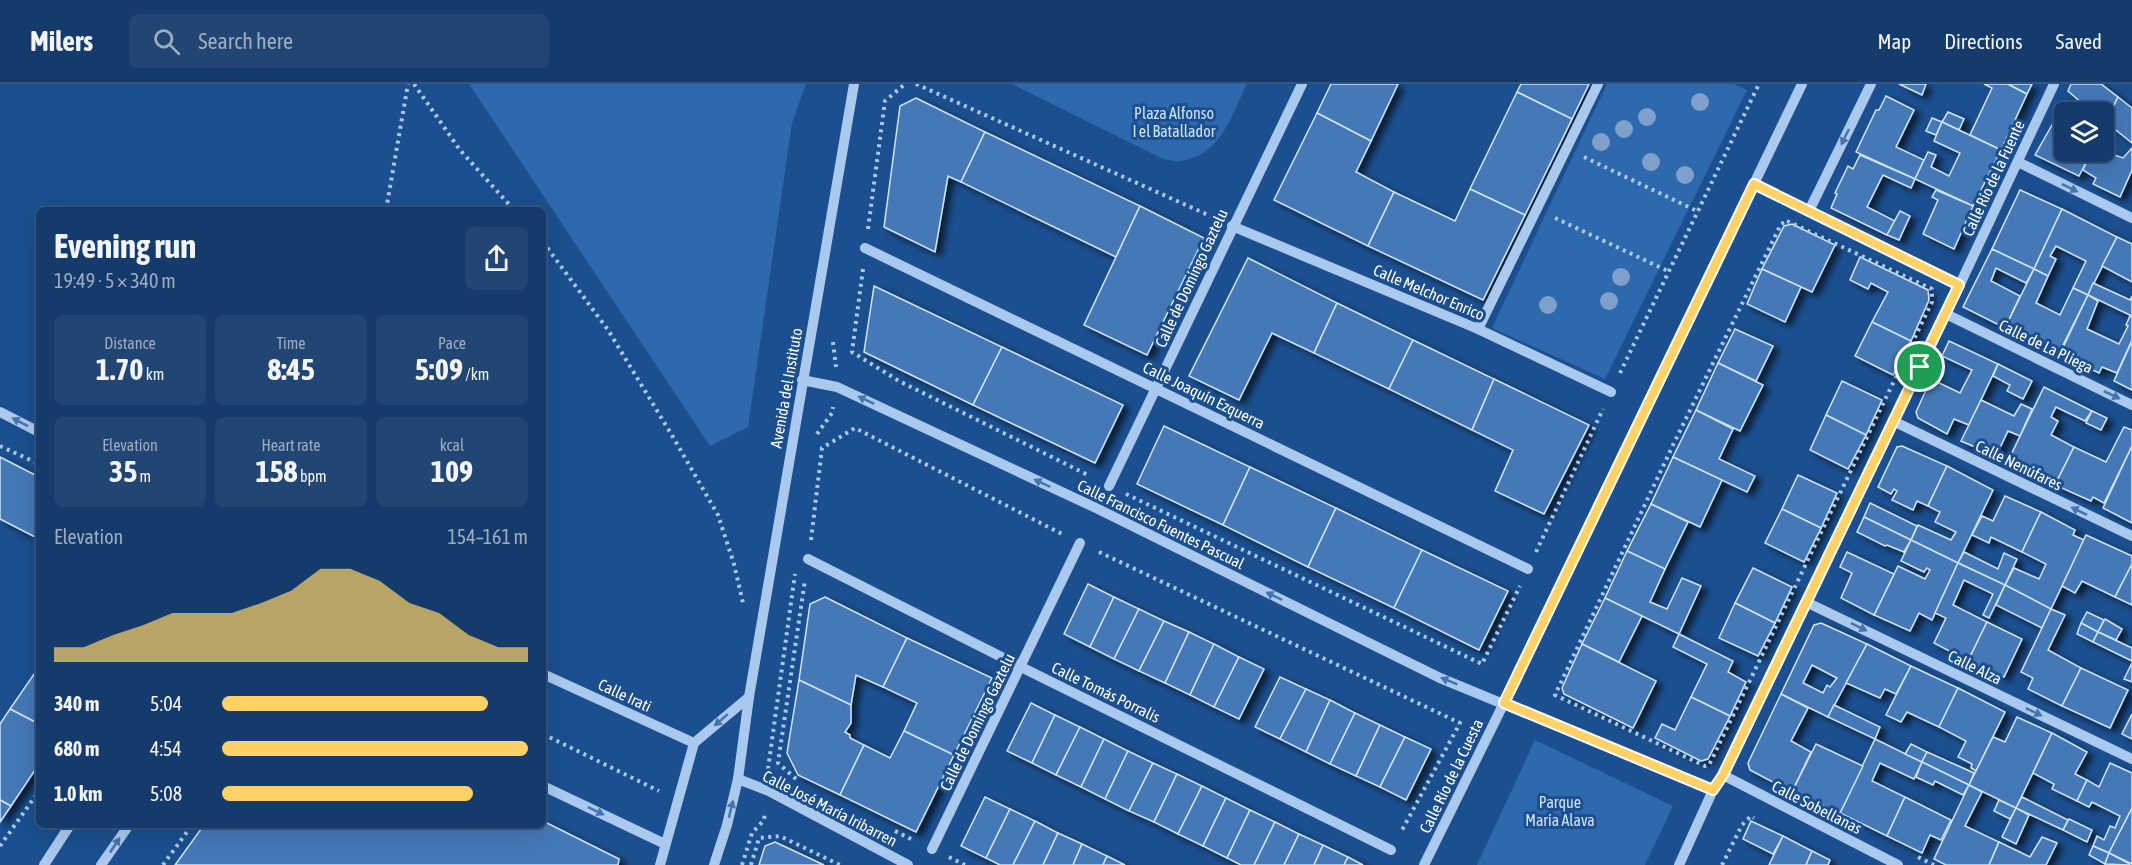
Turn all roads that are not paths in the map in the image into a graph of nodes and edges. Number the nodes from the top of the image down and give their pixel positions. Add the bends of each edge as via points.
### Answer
1 (854, 84) edge
2 (1302, 84) edge
3 (1598, 84) edge
4 (1802, 84) edge
5 (1871, 84) edge
6 (2055, 84) edge
7 (2018, 162) junction
8 (1754, 184) junction
9 (1809, 211) junction
10 (2132, 218) edge
11 (1232, 226) junction
12 (865, 248) road end
13 (1959, 285) junction
14 (1946, 314) junction
15 (1478, 329) junction
16 (802, 380) junction
17 (1156, 388) junction
18 (1611, 392) dead end
19 (2132, 405) edge
20 (0, 412) edge
21 (1893, 421) junction
22 (36, 430) edge
23 (1109, 486) road end
24 (2132, 536) edge
25 (1080, 543) road end
26 (808, 559) dead end
27 (1528, 569) dead end
28 (1806, 602) junction
29 (1021, 667) junction
30 (546, 675) edge
31 (749, 697) junction
32 (1504, 703) junction
33 (694, 743) junction
34 (2132, 759) edge
35 (1723, 775) junction
36 (738, 779) junction
37 (546, 787) edge
38 (1713, 790) junction
39 (68, 828) edge
40 (127, 828) edge
41 (665, 844) junction
42 (932, 849) dead end
43 (1392, 850) road end
44 (44, 865) edge
45 (101, 865) edge
46 (660, 865) edge
47 (714, 865) edge
48 (908, 865) edge
49 (1424, 865) edge
50 (1679, 865) edge
51 (1898, 865) edge

1 - 16 street, Avenida del Instituto
2 - 11 street, Calle de Domingo Gaztelu
3 - 15 street
4 - 8 street, Calle Río de la Cuesta
5 -> 9 street
6 - 7 street, Calle Río de la Fuente
7 -> 10 street
7 - 13 street, Calle Río de la Fuente
8 - 9 street
8 - 32 street, Calle Río de la Cuesta
9 - 13 street
11 - 15 street, Calle Melchor Enrico
11 - 17 street, Calle de Domingo Gaztelu
12 - 17 street, Calle Joaquín Ezquerra
13 - 14 street, Calle Río de la Fuente
14 -> 19 street, Calle de La Pliega
14 - 21 street, Calle Río de la Fuente
15 - 18 street, Calle Melchor Enrico
16 - 31 street, Avenida del Instituto
32 -> 16 street, Calle Francisco Fuentes Pascual via 1440,678 1096,508 837,387
17 - 23 street, Calle de Domingo Gaztelu
17 - 27 street, Calle Joaquín Ezquerra
22 -> 20 street
24 -> 21 street, Calle Nenúfares
21 - 28 street, Calle Río de la Fuente
25 - 29 street, Calle de Domingo Gaztelu
26 - 29 street, Calle Tomás Porralis
28 -> 34 street, Calle Alza
28 - 35 street, Calle Río de la Fuente
29 - 42 street, Calle de Domingo Gaztelu
29 - 43 street, Calle Tomás Porralis
30 - 33 street, Calle Irati
31 -> 33 street
31 - 36 street, Avenida del Instituto
32 - 38 street, Calle Francisco Fuentes Pascual
32 - 49 street, Calle Río de la Cuesta
33 - 41 street
35 - 38 street, Calle Río de la Fuente
35 - 51 street, Calle Sobellanas
47 -> 36 street, Avenida del Instituto
36 - 48 street, Calle José María Iribarren
37 -> 41 street
38 - 50 street, Calle Río de la Fuente
39 - 44 street
45 -> 40 street
41 - 46 street

